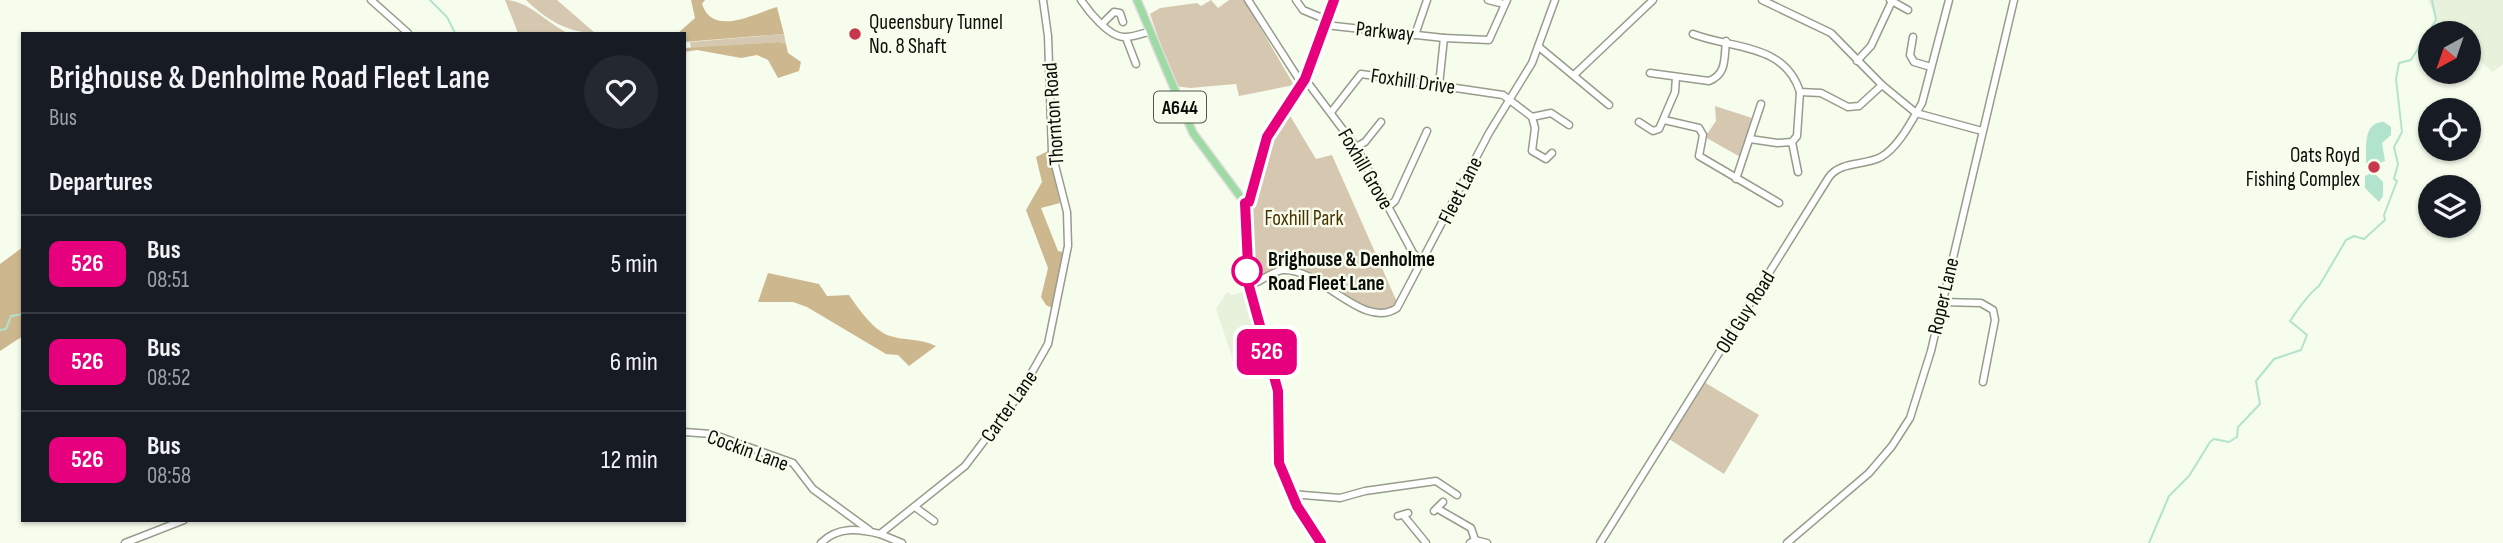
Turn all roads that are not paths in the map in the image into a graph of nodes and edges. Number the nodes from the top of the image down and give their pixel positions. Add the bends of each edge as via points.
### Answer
1 (371, 0) edge
2 (1043, 0) edge
3 (1081, 0) edge
4 (1137, 0) edge
5 (1248, 0) edge
6 (1296, 0) edge
7 (1334, 0) edge
8 (1427, 0) edge
9 (1488, 0) edge
10 (1555, 0) edge
11 (1653, 0) edge
12 (1762, 0) edge
13 (1949, 0) edge
14 (2014, 0) edge
15 (1891, 1) edge
16 (1505, 2) edge
17 (1778, 2) edge
18 (1908, 10) dead end
19 (1123, 22) dead end
20 (1103, 23) junction
21 (1326, 23) junction
22 (407, 32) edge
23 (1148, 32) junction
24 (1693, 34) dead end
25 (1415, 35) junction
26 (1913, 37) dead end
27 (1126, 38) junction
28 (1444, 38) junction
29 (1726, 41) junction
30 (1539, 47) junction
31 (1857, 61) junction
32 (1136, 64) dead end
33 (1931, 67) junction
34 (1650, 73) dead end
35 (1574, 75) junction
36 (1676, 77) junction
37 (1304, 81) junction
38 (1439, 85) junction
39 (1882, 85) junction
40 (1800, 92) junction
41 (1511, 99) junction
42 (1761, 104) dead end
43 (1609, 105) dead end
44 (1332, 111) junction
45 (1916, 113) junction
46 (1532, 117) junction
47 (1664, 120) junction
48 (1381, 122) dead end
49 (1639, 122) dead end
50 (1569, 125) dead end
51 (1427, 131) dead end
52 (1982, 131) junction
53 (1750, 139) junction
54 (1792, 142) junction
55 (1356, 147) junction
56 (1552, 153) dead end
57 (1798, 172) dead end
58 (1736, 179) junction
59 (1245, 203) junction
60 (1779, 203) dead end
61 (1388, 207) junction
62 (1068, 227) joint
63 (1422, 261) junction
64 (1249, 286) junction
65 (1942, 302) junction
66 (1983, 382) dead end
67 (686, 432) edge
68 (1291, 494) junction
69 (1457, 495) dead end
70 (1443, 502) dead end
71 (915, 507) junction
72 (1404, 515) dead end
73 (934, 521) dead end
74 (179, 522) edge
75 (871, 532) junction
76 (880, 534) junction
77 (1473, 542) edge
78 (125, 543) edge
79 (821, 543) edge
80 (902, 543) edge
81 (1321, 543) edge
82 (1426, 543) edge
83 (1487, 543) edge
84 (1600, 543) edge
85 (1787, 543) edge

1 - 22 street
2 - 62 street, Thornton Road via 1052,153
3 - 20 street via 1090,15
4 - 23 main road, A644
5 - 37 street, Foxhill Grove
6 - 21 street via 1303,10
7 - 21 street
8 - 25 street
9 - 16 street
10 - 30 street, Fleet Lane
11 - 35 street
12 - 17 street
13 - 33 street, Old Guy Road
14 - 52 street, Roper Lane
15 - 18 street
15 - 31 street via 1871,46
16 - 28 street, Parkway via 1489,40
17 - 31 street via 1831,33
19 - 20 street via 1120,13 1114,12
20 - 27 street
21 - 25 street, Parkway
21 - 37 street
23 - 27 street
23 - 59 main road, A644 via 1193,134
24 - 29 street
25 - 28 street, Parkway
26 - 33 street via 1910,55 1914,62
27 - 32 street
28 - 38 street
29 - 36 street via 1724,70 1716,79
29 - 40 street via 1784,66
30 - 35 street
30 - 41 street, Fleet Lane
31 - 39 street
33 - 45 street, Old Guy Road
34 - 36 street
35 - 43 street
36 - 47 street
37 - 44 street, Foxhill Grove
37 - 59 street via 1271,128
38 - 41 street, Foxhill Drive
38 - 44 street, Foxhill Drive via 1361,74
39 - 40 street via 1860,106 1848,107 1821,93
39 - 45 street
40 - 54 street via 1797,136
41 - 46 street
41 - 63 street, Fleet Lane
42 - 53 street
44 - 55 street, Foxhill Grove
45 - 52 street
45 - 84 street, Old Guy Road via 1887,153 1833,172
46 - 50 street via 1551,113
46 - 56 street via 1531,146 1545,161
47 - 49 street via 1653,131
47 - 58 street via 1699,128 1703,135 1699,156
48 - 55 street
51 - 61 street
52 - 65 street, Roper Lane
53 - 54 street
53 - 58 street
54 - 57 street
55 - 61 street, Foxhill Grove
58 - 60 street
59 - 64 main road
61 - 63 street, Foxhill Grove
62 - 71 street, Carter Lane via 1065,274 1054,326 1040,362 965,466
63 - 64 street, Fleet Lane via 1397,308 1383,314 1369,312 1289,270
64 - 68 main road via 1278,391 1279,463
65 - 66 street via 1981,303 1993,310 1990,368
65 - 85 street, Roper Lane via 1931,351 1903,431 1869,473
67 - 75 street, Cockin Lane via 712,434 793,463 813,489
68 - 69 street via 1340,498 1436,481
68 - 81 main road
70 - 77 street via 1436,510 1471,528
71 - 73 street
71 - 76 street, Carter Lane
72 - 82 street
74 - 78 street
75 - 76 street
75 - 79 street via 839,531
76 - 80 street
77 - 83 street

